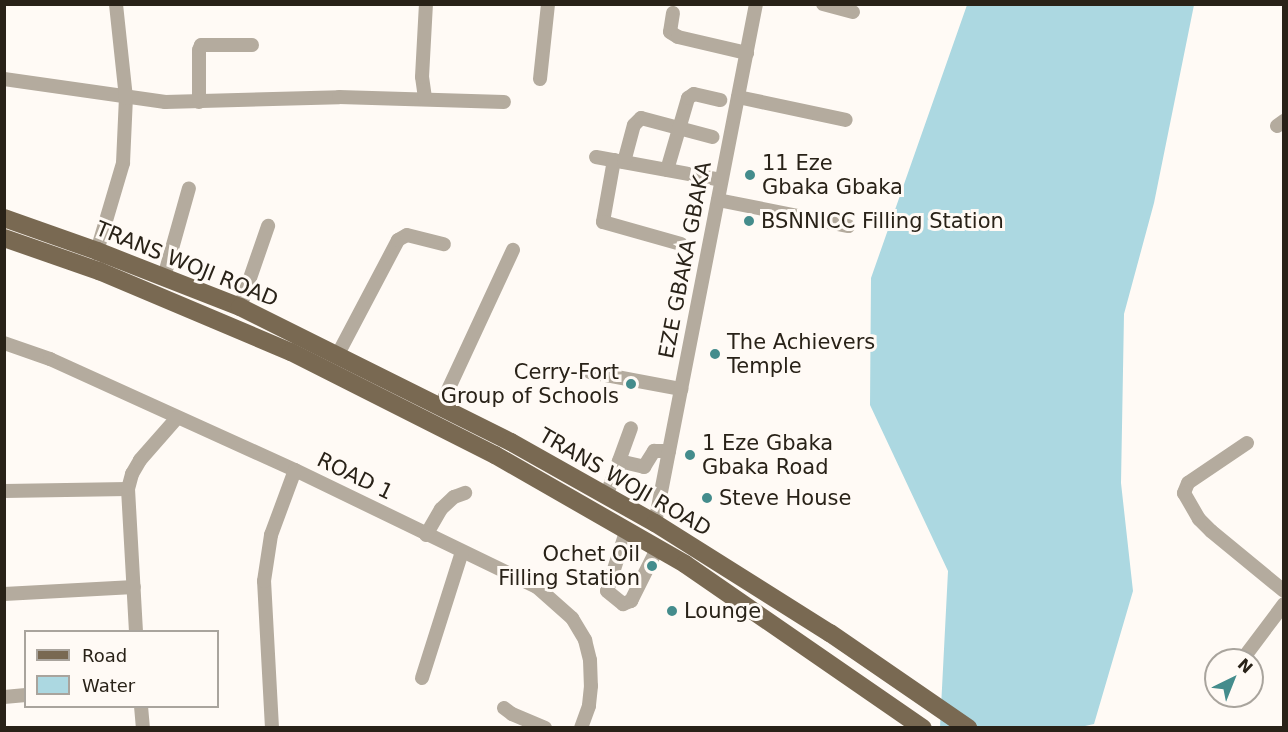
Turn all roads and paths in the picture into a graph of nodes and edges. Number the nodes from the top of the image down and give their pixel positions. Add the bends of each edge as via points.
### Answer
1 (116, 4) edge
2 (426, 4) edge
3 (548, 4) edge
4 (756, 4) edge
5 (823, 4) edge
6 (852, 12) dead end
7 (673, 13) dead end
8 (252, 45) dead end
9 (747, 53) junction
10 (4, 79) edge
11 (540, 79) dead end
12 (738, 97) junction
13 (126, 98) junction
14 (425, 98) junction
15 (720, 100) dead end
16 (199, 102) junction
17 (504, 102) dead end
18 (846, 120) dead end
19 (679, 128) junction
20 (713, 137) dead end
21 (596, 157) dead end
22 (619, 161) junction
23 (667, 170) junction
24 (722, 180) junction
25 (189, 188) dead end
26 (718, 200) junction
27 (4, 219) edge
28 (268, 226) dead end
29 (848, 226) dead end
30 (4, 238) edge
31 (444, 244) dead end
32 (681, 244) dead end
33 (513, 250) dead end
34 (97, 251) junction
35 (164, 277) junction
36 (240, 307) junction
37 (4, 343) edge
38 (338, 354) junction
39 (328, 370) junction
40 (590, 372) dead end
41 (681, 389) junction
42 (441, 405) junction
43 (177, 418) junction
44 (433, 422) junction
45 (630, 428) dead end
46 (1247, 443) dead end
47 (669, 452) junction
48 (619, 461) junction
49 (295, 470) junction
50 (128, 489) junction
51 (4, 490) edge
52 (465, 493) dead end
53 (607, 494) junction
54 (655, 523) junction
55 (627, 529) junction
56 (426, 535) junction
57 (658, 547) junction
58 (462, 552) junction
59 (134, 587) junction
60 (1284, 591) edge
61 (4, 594) edge
62 (1284, 604) edge
63 (136, 630) edge
64 (1251, 648) edge
65 (422, 678) dead end
66 (24, 695) edge
67 (4, 697) edge
68 (141, 708) edge
69 (504, 708) dead end
70 (143, 728) edge
71 (272, 728) edge
72 (545, 728) edge
73 (581, 728) edge
74 (923, 728) edge
75 (968, 728) edge

1 - 13 street
2 - 14 street via 422,77
3 - 11 street
4 - 9 street, EZE GBAKA GBAKA
5 - 6 street
7 - 9 street via 670,33
8 - 16 street via 201,45
9 - 12 street, EZE GBAKA GBAKA
10 - 13 street
12 - 18 street
12 - 24 street, EZE GBAKA GBAKA
13 - 16 street
13 - 34 street via 123,163
14 - 16 street
14 - 17 street
15 - 19 street via 691,95
19 - 20 street
19 - 22 street via 637,120
19 - 23 street
21 - 22 street
22 - 23 street
22 - 32 street via 603,222
23 - 24 street
24 - 26 street, EZE GBAKA GBAKA
25 - 35 street
26 - 29 street
26 - 41 street, EZE GBAKA GBAKA
27 - 34 main road, TRANS WOJI ROAD
28 - 36 street
30 - 39 main road, TRANS WOJI ROAD via 99,271
31 - 38 street via 406,235 398,240
33 - 42 street
34 - 35 main road, TRANS WOJI ROAD
35 - 36 main road, TRANS WOJI ROAD
36 - 38 main road, TRANS WOJI ROAD
37 - 43 street, ROAD 1 via 50,359
38 - 39 main road
38 - 42 main road, TRANS WOJI ROAD
39 - 44 main road, TRANS WOJI ROAD
40 - 41 street
41 - 47 street, EZE GBAKA GBAKA
42 - 44 main road
42 - 53 main road, TRANS WOJI ROAD
43 - 49 street, ROAD 1
43 - 50 street via 140,460
44 - 55 main road, TRANS WOJI ROAD
45 - 48 street
46 - 60 street via 1188,483 1184,493 1211,531
47 - 48 street via 654,451 644,466
47 - 54 street, EZE GBAKA GBAKA
48 - 53 street
49 - 56 street, ROAD 1
49 - 71 street via 271,535 264,581
50 - 51 street
50 - 59 street
52 - 56 street via 441,508
53 - 54 main road, TRANS WOJI ROAD
54 - 75 main road, TRANS WOJI ROAD via 830,633
55 - 57 main road, TRANS WOJI ROAD
55 - 57 street via 607,591 623,604 631,601
56 - 58 street, ROAD 1
57 - 74 main road, TRANS WOJI ROAD
58 - 65 street
58 - 73 street, ROAD 1 via 537,587 580,628 590,660 591,686
59 - 61 street
59 - 63 street
62 - 64 street
66 - 67 street
68 - 70 street
69 - 72 street

